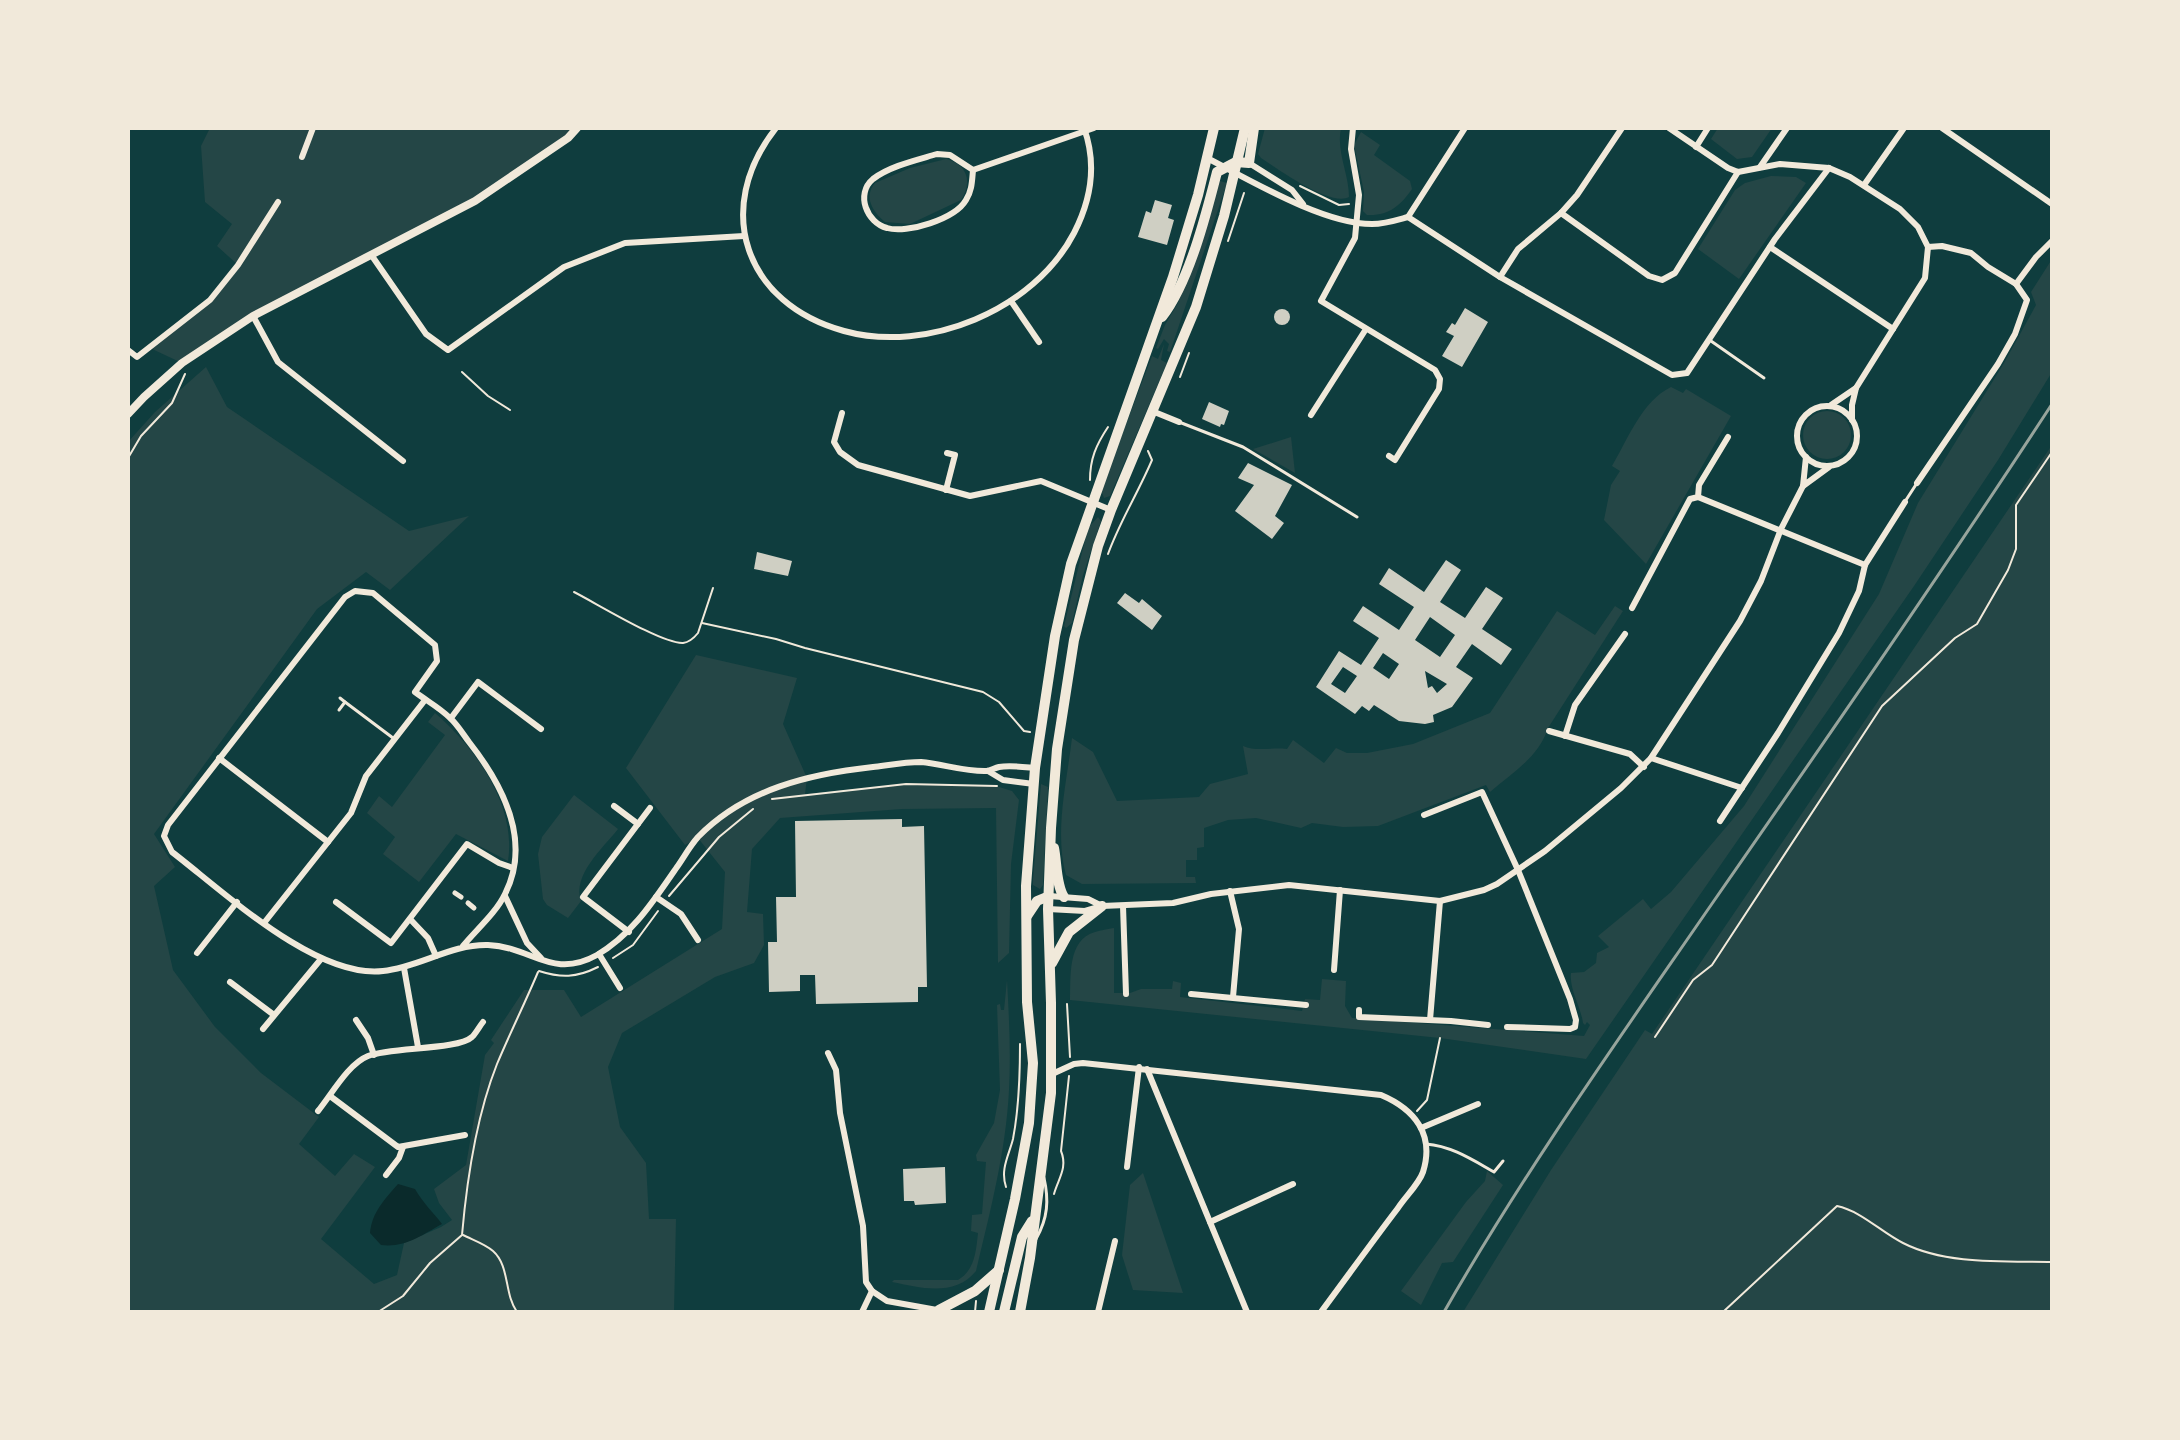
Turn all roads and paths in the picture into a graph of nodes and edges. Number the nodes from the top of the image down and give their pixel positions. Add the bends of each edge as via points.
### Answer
1 (313, 128) edge
2 (577, 128) edge
3 (776, 128) edge
4 (1094, 128) edge
5 (1214, 128) edge
6 (1245, 128) edge
7 (1254, 128) edge
8 (1353, 128) edge
9 (1465, 128) edge
10 (1622, 128) edge
11 (1669, 128) edge
12 (1708, 128) edge
13 (1787, 128) edge
14 (1904, 128) edge
15 (1942, 128) edge
16 (1085, 130) edge
17 (1696, 147) junction
18 (302, 157) dead end
19 (1207, 158) junction
20 (1223, 166) junction
21 (1240, 166) junction
22 (1760, 167) junction
23 (1829, 168) junction
24 (973, 170) junction
25 (1738, 172) junction
26 (1297, 185) dead end
27 (1864, 185) junction
28 (278, 202) dead end
29 (1358, 203) junction
30 (1303, 204) junction
31 (2052, 204) edge
32 (1561, 213) junction
33 (1408, 217) junction
34 (1355, 222) junction
35 (744, 236) junction
36 (2052, 241) edge
37 (1770, 247) junction
38 (1928, 247) junction
39 (372, 256) junction
40 (1504, 279) junction
41 (2016, 284) junction
42 (1011, 301) junction
43 (253, 316) junction
44 (1156, 325) junction
45 (1366, 329) junction
46 (1893, 329) junction
47 (1709, 340) junction
48 (1039, 342) dead end
49 (128, 350) edge
50 (197, 353) junction
51 (1188, 357) dead end
52 (462, 372) dead end
53 (1179, 378) dead end
54 (1764, 378) dead end
55 (1856, 388) junction
56 (1827, 406) junction
57 (510, 410) dead end
58 (1152, 411) junction
59 (842, 413) dead end
60 (128, 414) edge
61 (1311, 415) dead end
62 (1852, 420) junction
63 (1179, 422) joint
64 (1728, 437) dead end
65 (1098, 441) dead end
66 (1148, 450) dead end
67 (2052, 452) edge
68 (947, 453) dead end
69 (1389, 456) dead end
70 (1806, 457) junction
71 (128, 458) edge
72 (403, 461) dead end
73 (1089, 465) dead end
74 (1833, 466) junction
75 (1917, 483) joint
76 (1803, 486) junction
77 (946, 490) junction
78 (1698, 497) junction
79 (1091, 502) junction
80 (1905, 502) joint
81 (1111, 510) junction
82 (1357, 517) dead end
83 (1781, 529) junction
84 (1108, 555) dead end
85 (1865, 565) junction
86 (713, 588) dead end
87 (574, 592) dead end
88 (1632, 608) dead end
89 (702, 623) junction
90 (1625, 634) dead end
91 (340, 698) dead end
92 (425, 700) junction
93 (345, 702) junction
94 (339, 710) dead end
95 (451, 718) junction
96 (1031, 728) dead end
97 (541, 729) dead end
98 (1549, 731) dead end
99 (1565, 736) junction
100 (394, 739) junction
101 (219, 758) junction
102 (1651, 758) junction
103 (1644, 767) junction
104 (1035, 768) junction
105 (987, 771) junction
106 (1055, 776) junction
107 (1009, 781) junction
108 (1034, 784) junction
109 (1742, 788) junction
110 (766, 800) dead end
111 (614, 806) dead end
112 (650, 808) dead end
113 (1424, 815) dead end
114 (1720, 821) dead end
115 (638, 824) junction
116 (1050, 835) junction
117 (328, 842) junction
118 (513, 868) junction
119 (1518, 870) junction
120 (1026, 886) junction
121 (1340, 890) junction
122 (1230, 891) junction
123 (455, 893) dead end
124 (505, 896) junction
125 (1049, 896) junction
126 (461, 897) dead end
127 (656, 897) junction
128 (1064, 897) junction
129 (1037, 901) junction
130 (1440, 901) junction
131 (237, 902) junction
132 (336, 902) dead end
133 (468, 903) dead end
134 (1102, 906) junction
135 (1123, 906) junction
136 (474, 908) dead end
137 (1048, 909) junction
138 (1026, 918) junction
139 (410, 919) junction
140 (264, 923) junction
141 (629, 932) junction
142 (698, 940) dead end
143 (463, 946) junction
144 (197, 953) dead end
145 (599, 954) junction
146 (436, 956) junction
147 (321, 959) junction
148 (544, 960) junction
149 (404, 968) junction
150 (1050, 968) junction
151 (1334, 970) dead end
152 (230, 982) dead end
153 (620, 988) dead end
154 (1126, 994) dead end
155 (1191, 994) dead end
156 (1233, 997) junction
157 (1067, 1004) dead end
158 (1306, 1005) dead end
159 (1359, 1010) dead end
160 (274, 1015) junction
161 (356, 1020) dead end
162 (1430, 1020) junction
163 (483, 1022) dead end
164 (1488, 1025) dead end
165 (1507, 1027) dead end
166 (263, 1029) dead end
167 (1020, 1033) dead end
168 (1655, 1037) dead end
169 (1440, 1038) dead end
170 (418, 1047) junction
171 (828, 1053) dead end
172 (374, 1055) junction
173 (1069, 1066) junction
174 (1143, 1068) junction
175 (1050, 1075) junction
176 (330, 1096) junction
177 (1478, 1104) dead end
178 (318, 1111) dead end
179 (1414, 1115) junction
180 (1421, 1128) junction
181 (465, 1135) dead end
182 (1426, 1144) junction
183 (403, 1147) junction
184 (1503, 1161) dead end
185 (1042, 1166) junction
186 (1127, 1167) dead end
187 (386, 1175) dead end
188 (1293, 1184) dead end
189 (1006, 1188) dead end
190 (1052, 1202) dead end
191 (1035, 1216) junction
192 (1210, 1222) junction
193 (462, 1235) junction
194 (1115, 1241) dead end
195 (1031, 1249) junction
196 (2052, 1262) edge
197 (1000, 1269) junction
198 (872, 1291) junction
199 (977, 1298) dead end
200 (943, 1311) edge
201 (378, 1312) edge
202 (517, 1312) edge
203 (862, 1312) edge
204 (975, 1312) edge
205 (989, 1312) edge
206 (1004, 1312) edge
207 (1020, 1312) edge
208 (1098, 1312) edge
209 (1247, 1312) edge
210 (1321, 1312) edge
211 (1723, 1312) edge

1 - 18 street
2 - 39 street via 475,201
3 - 35 street via 748,176
4 - 16 street
5 - 19 highway
6 - 21 highway
7 - 21 highway
8 - 29 street
9 - 33 street
10 - 32 street
11 - 17 street
12 - 17 street
13 - 22 street
14 - 27 street
15 - 31 street
16 - 24 street
16 - 42 street via 1092,178 1077,227 1054,264
17 - 25 street
19 - 20 street
19 - 44 highway
20 - 21 highway
20 - 44 highway via 1174,302
21 - 30 street via 1285,199
21 - 30 street via 1292,190
21 - 58 highway via 1196,307
22 - 23 street
22 - 25 street
23 - 27 street
23 - 37 street
24 - 24 street via 965,202 929,224 883,228 863,199 874,178 937,154 950,155
25 - 32 street via 1675,273 1662,280
26 - 29 path via 1339,205
27 - 38 street via 1900,209
28 - 49 street via 210,300 137,357
29 - 34 street
30 - 34 street
32 - 40 street via 1518,249
33 - 34 street
33 - 40 street
34 - 45 street via 1348,255 1321,301
35 - 39 street via 625,243 564,267 448,350 426,334
35 - 42 street via 754,264 778,295 820,323 853,334 943,329
36 - 41 street
37 - 46 street
37 - 47 street
38 - 41 street via 1971,253
38 - 46 street via 1925,278
39 - 43 street
40 - 47 street via 1672,375 1687,373
41 - 75 street via 2027,300 2015,334
42 - 48 street
43 - 50 street
43 - 72 street via 278,362
44 - 79 highway
45 - 61 street
45 - 69 street via 1435,370 1440,379 1395,460
46 - 55 street
47 - 54 lane
50 - 60 street
50 - 71 path via 172,403
51 - 53 path
52 - 57 path
55 - 56 street
55 - 62 street
56 - 62 street
56 - 70 street via 1802,421 1798,440
58 - 63 street
58 - 81 highway
59 - 77 street via 834,442 848,460
62 - 74 street via 1855,448
63 - 82 lane via 1243,447
64 - 78 street via 1699,485
65 - 73 path
66 - 84 path via 1152,460
67 - 168 path via 2016,505 2016,549 1977,624 1882,706 1712,965 1693,980
68 - 77 street via 955,455
70 - 74 street
70 - 76 street
74 - 76 street
75 - 80 lane
76 - 83 street
77 - 79 street via 970,496 1041,481
78 - 83 street
78 - 88 street via 1690,499
79 - 81 street
79 - 104 highway via 1055,636
80 - 85 street
81 - 106 highway via 1074,640
83 - 85 street
83 - 102 street via 1740,621
85 - 109 street via 1839,633
86 - 89 path
87 - 89 path via 681,643 694,639
89 - 96 path via 983,692 1024,731 1031,733
90 - 99 street via 1575,705
91 - 93 lane
92 - 95 street
92 - 100 street
92 - 101 street via 415,692 437,661 435,645 373,593 355,591
93 - 94 lane
93 - 100 lane
95 - 97 street via 478,682
95 - 118 street via 507,802 515,832
98 - 99 street
99 - 103 street via 1630,754
100 - 117 street
101 - 117 street
101 - 131 street via 164,836 172,852
102 - 103 street
102 - 109 street
103 - 119 street
104 - 105 street via 1002,766
104 - 106 highway
104 - 108 highway
105 - 107 street
105 - 127 street via 920,762 833,771 767,789 697,838
106 - 108 highway
106 - 116 highway
107 - 108 street
107 - 110 path via 1008,788 906,784
108 - 120 highway
109 - 114 street
111 - 115 street
112 - 115 street
113 - 119 street via 1482,792
115 - 141 street via 583,897
116 - 125 highway
116 - 128 highway
117 - 140 street
118 - 124 street
118 - 139 street via 467,844
119 - 130 street via 1484,890
119 - 165 street via 1577,1028
120 - 129 highway
120 - 138 highway
121 - 122 street via 1289,885
121 - 130 street
121 - 151 street
122 - 135 street
122 - 156 street via 1239,929
123 - 126 street
124 - 143 street
124 - 148 street via 527,943
125 - 128 street
125 - 129 highway
125 - 137 highway
127 - 141 street
127 - 142 street via 681,914
128 - 134 street
129 - 137 highway
129 - 138 highway
130 - 162 street
131 - 140 street
131 - 144 street
132 - 139 street via 391,943
133 - 136 street
134 - 135 street
134 - 137 street via 1085,911
134 - 150 highway via 1069,932
135 - 154 street
137 - 150 highway
138 - 197 highway via 1033,1063 1029,1123
139 - 146 street
140 - 147 street
141 - 145 street
143 - 146 street
143 - 148 street via 517,949
145 - 148 street via 577,965
145 - 153 street
146 - 149 street
147 - 149 street via 379,972
147 - 160 street
148 - 193 path via 483,1108
149 - 170 street
150 - 175 highway
152 - 160 street
155 - 156 street
156 - 158 street
157 - 173 path
159 - 162 street via 1359,1017
160 - 166 street
161 - 172 street
162 - 164 street
163 - 170 street via 471,1039 458,1044
167 - 189 path
169 - 179 path via 1427,1100
170 - 172 street
171 - 198 street via 836,1070 863,1226 866,1282
172 - 176 street via 354,1067
173 - 174 street
173 - 175 street
173 - 190 path via 1061,1151 1065,1160
174 - 179 street via 1381,1095
174 - 186 street
174 - 192 street
175 - 185 highway
176 - 178 street
176 - 183 street via 385,1140
177 - 180 street
179 - 180 street
180 - 182 street
181 - 183 street
182 - 184 lane via 1451,1149 1494,1172
182 - 210 street via 1423,1174
183 - 187 street
185 - 191 highway
185 - 195 lane via 1049,1200
188 - 192 street
191 - 195 highway
191 - 206 highway via 1022,1237
192 - 209 street
193 - 201 path via 403,1296
193 - 202 path via 495,1253
194 - 208 street
195 - 207 highway
196 - 211 path via 1948,1256 1919,1249 1837,1206
197 - 200 highway
197 - 205 highway
198 - 200 street via 887,1301
198 - 203 street
199 - 204 path

